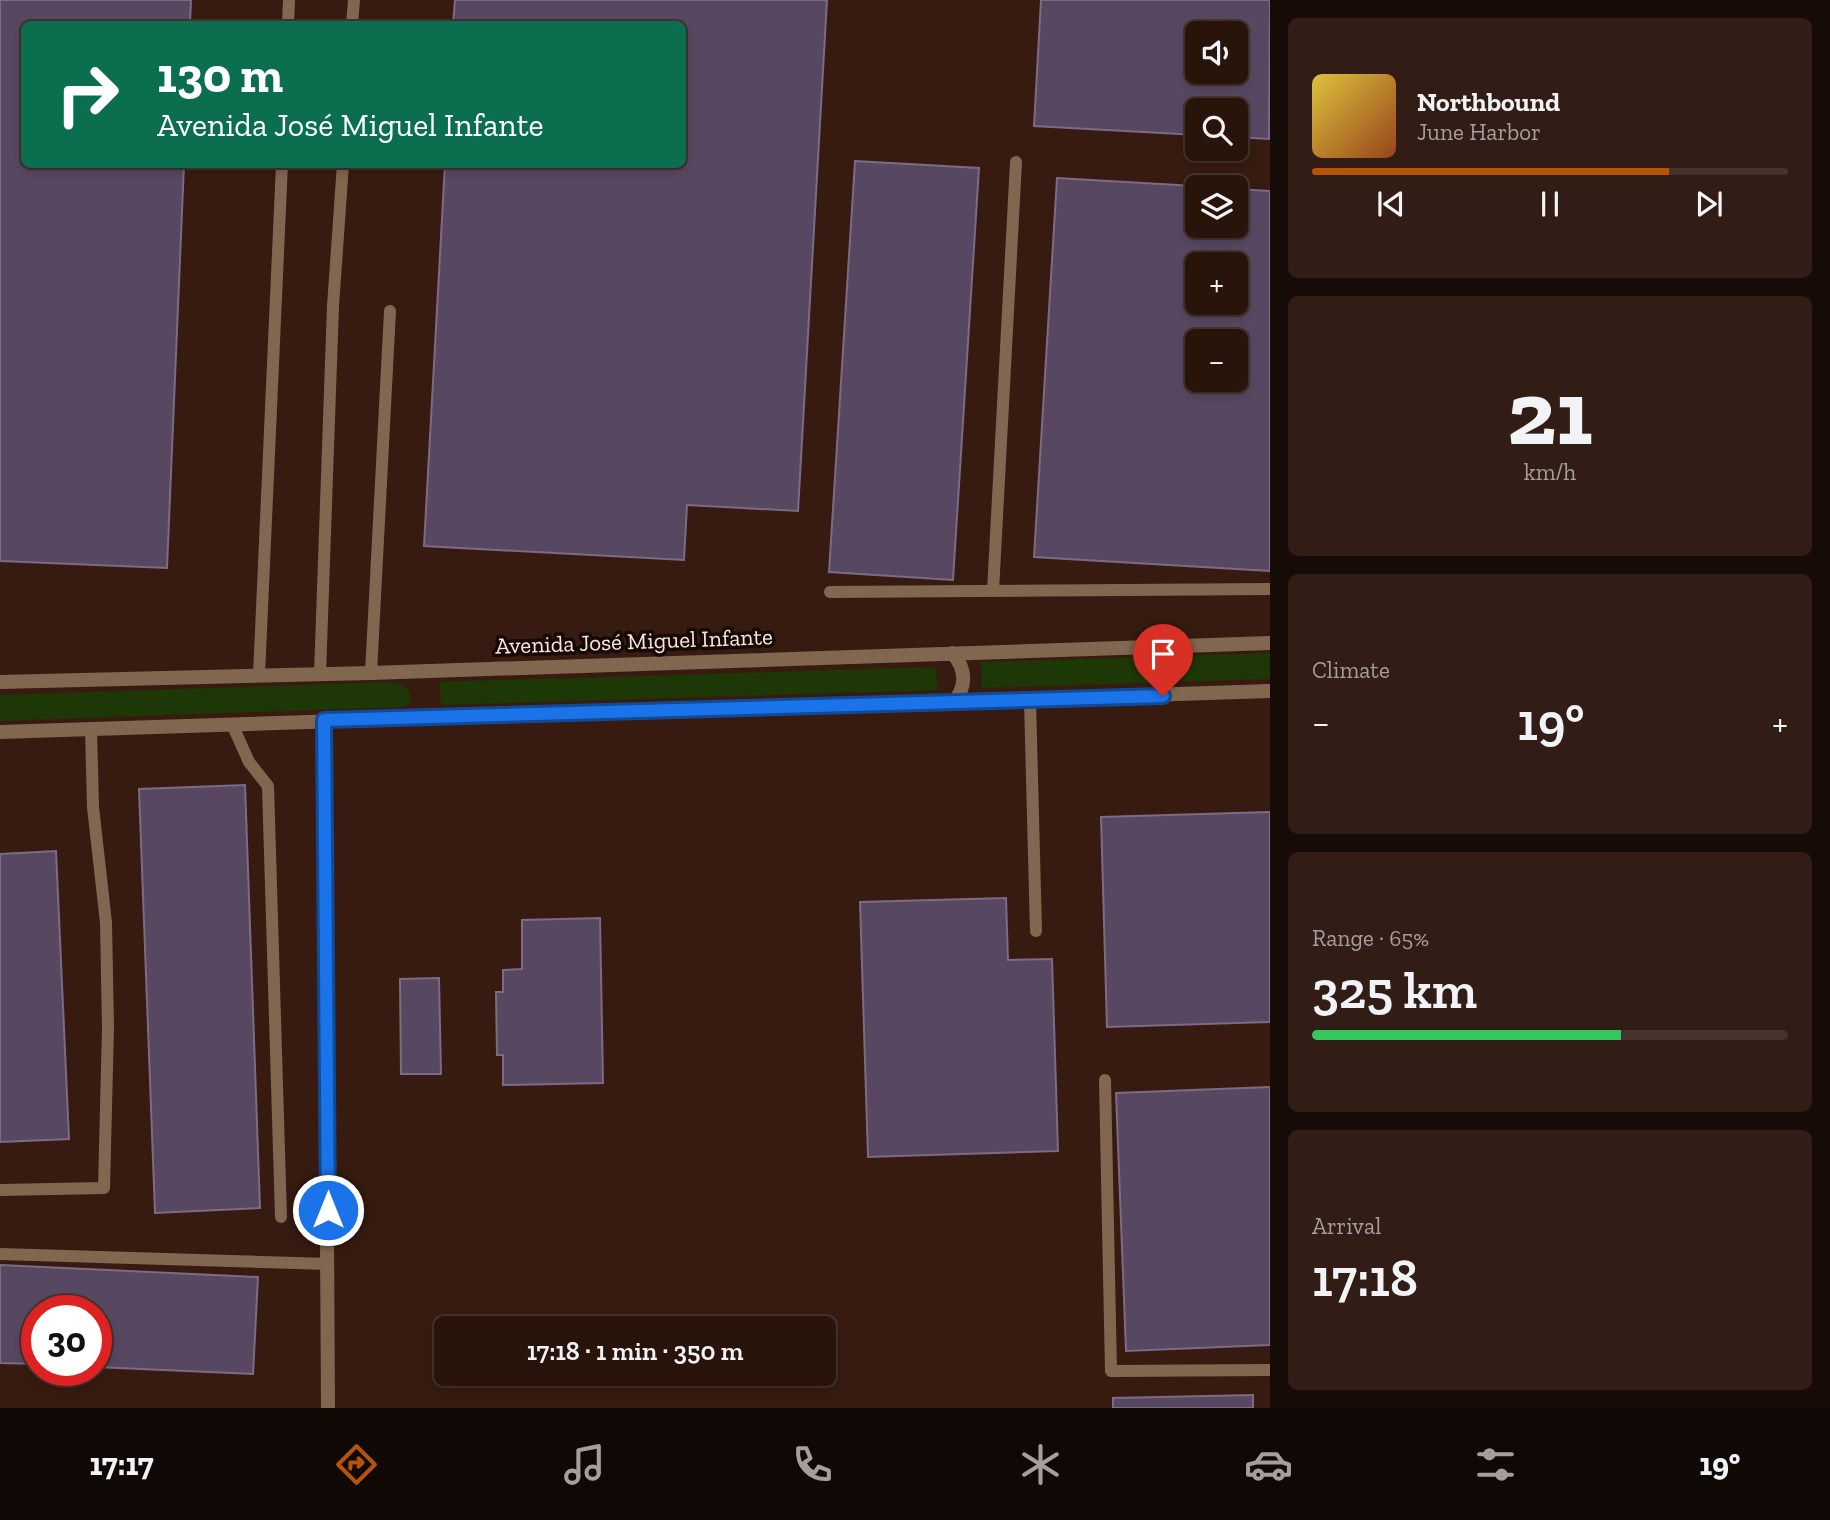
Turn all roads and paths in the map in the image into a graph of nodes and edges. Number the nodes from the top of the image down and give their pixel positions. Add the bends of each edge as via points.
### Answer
1 (289, 0) edge
2 (354, 0) edge
3 (288, 21) edge
4 (352, 21) edge
5 (1016, 162) dead end
6 (282, 168) edge
7 (343, 168) edge
8 (390, 311) dead end
9 (1270, 589) edge
10 (993, 591) junction
11 (830, 592) dead end
12 (1270, 643) edge
13 (952, 653) junction
14 (371, 673) junction
15 (320, 674) junction
16 (259, 676) junction
17 (0, 682) edge
18 (1270, 691) edge
19 (1030, 701) junction
20 (952, 704) junction
21 (324, 720) junction
22 (232, 724) junction
23 (91, 729) junction
24 (0, 732) edge
25 (1036, 931) dead end
26 (1105, 1080) dead end
27 (0, 1190) edge
28 (281, 1217) dead end
29 (0, 1254) edge
30 (328, 1264) junction
31 (1270, 1370) edge
32 (328, 1408) edge

1 - 3 lane
2 - 4 lane
5 - 10 lane
6 - 16 lane
7 - 15 lane via 333,306
8 - 14 lane
9 - 10 lane
10 - 11 lane
12 - 13 street, Avenida José Miguel Infante
13 - 14 street, Avenida José Miguel Infante
13 - 20 street via 964,679
14 - 15 street, Avenida José Miguel Infante
15 - 16 street, Avenida José Miguel Infante
16 - 17 street, Avenida José Miguel Infante
18 - 19 street
19 - 20 street
19 - 25 lane
20 - 21 street
21 - 22 street
21 - 30 street
22 - 23 street
22 - 28 lane via 249,762 268,786
23 - 24 street
23 - 27 lane via 93,807 106,923 104,1188
26 - 31 lane via 1111,1371
29 - 30 lane
30 - 32 street

